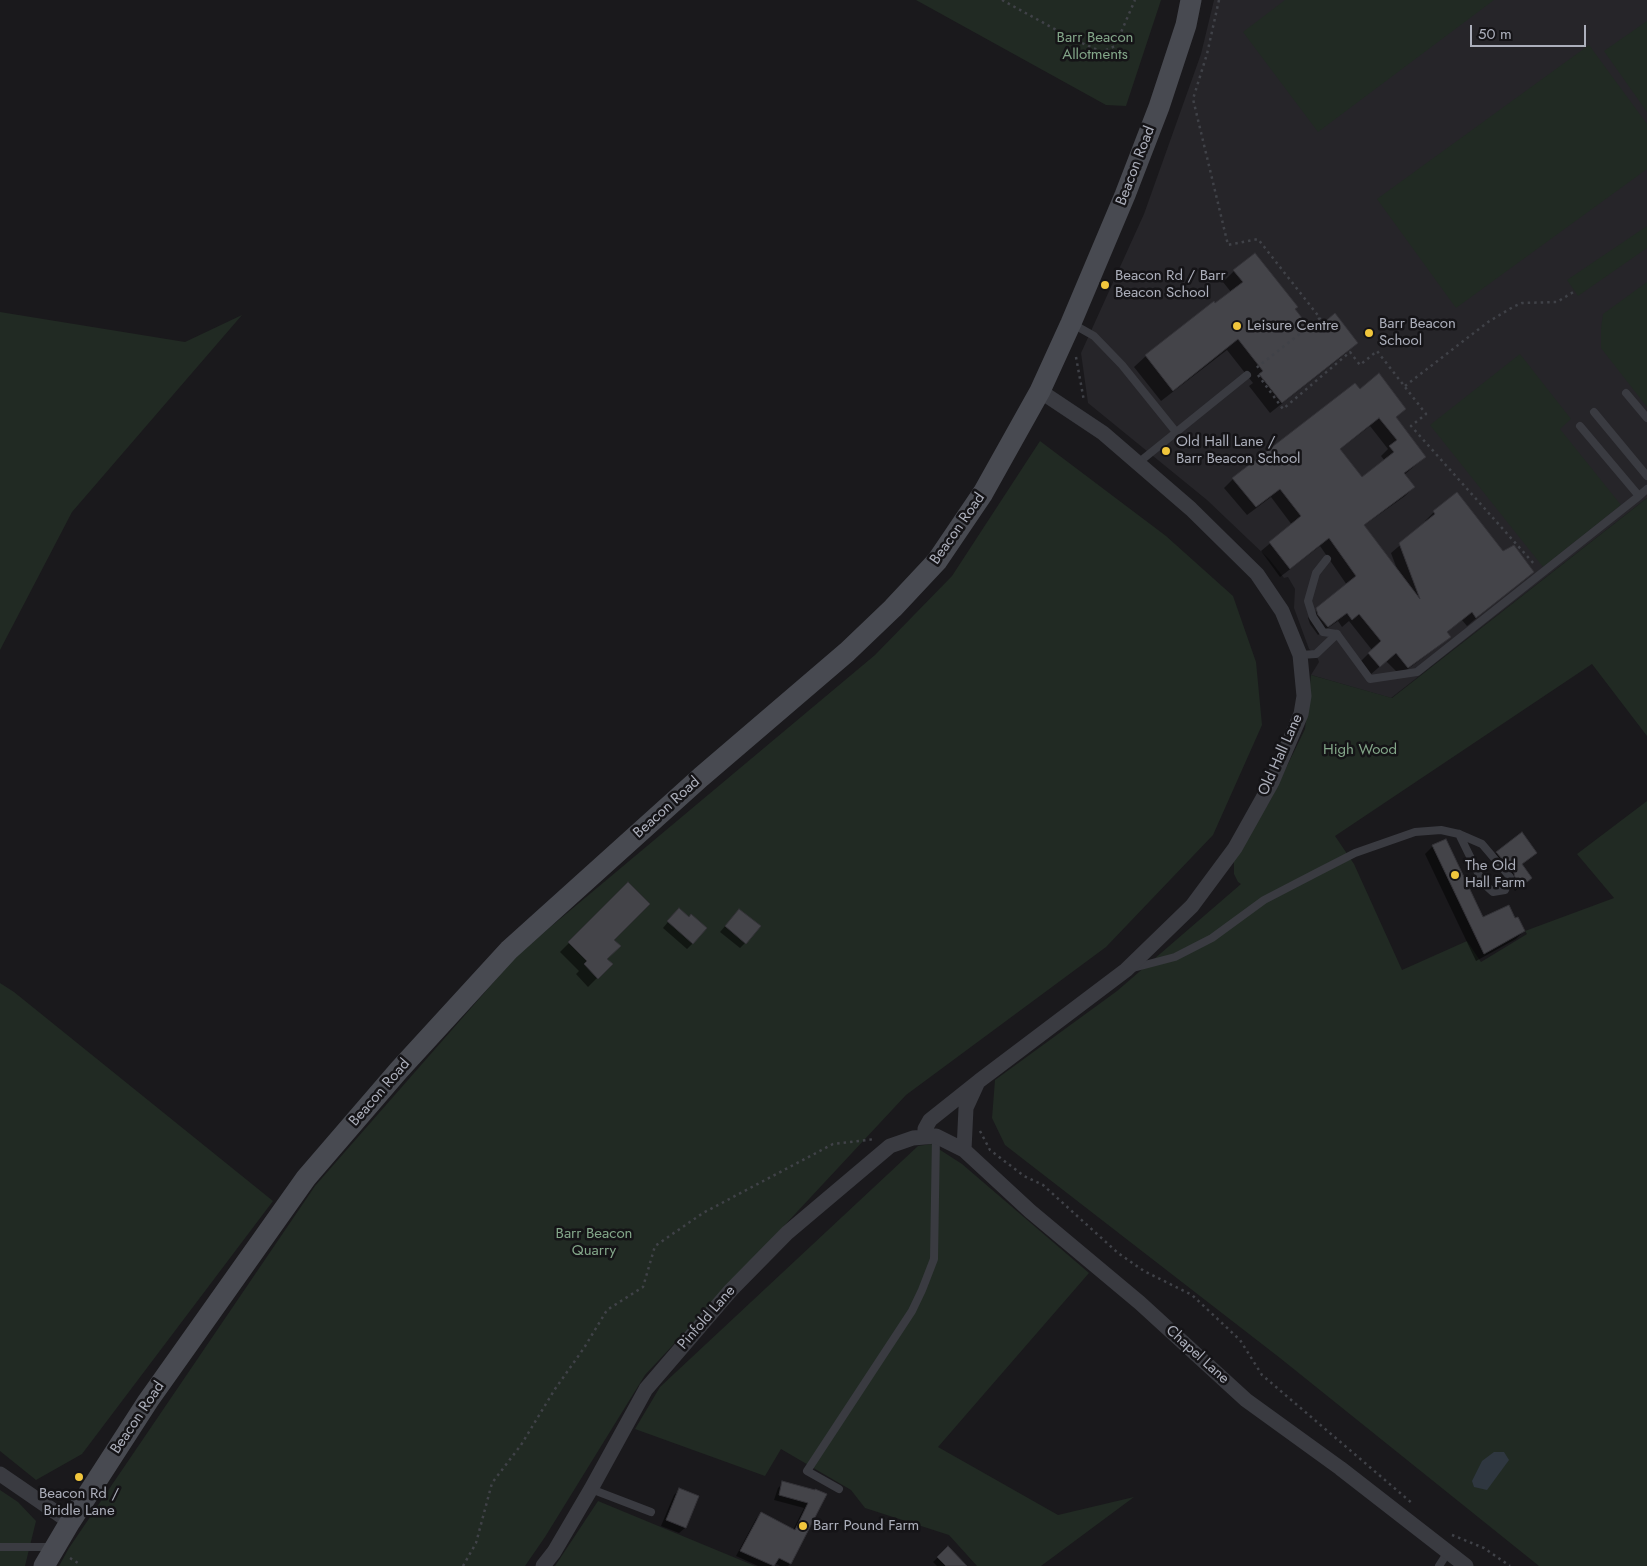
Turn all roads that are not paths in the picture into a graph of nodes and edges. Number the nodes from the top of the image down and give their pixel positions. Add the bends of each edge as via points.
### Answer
1 (1191, 0) edge
2 (1080, 327) junction
3 (1247, 376) dead end
4 (1040, 391) junction
5 (1626, 393) dead end
6 (1594, 412) dead end
7 (1647, 418) edge
8 (1580, 426) dead end
9 (1176, 432) junction
10 (1138, 463) junction
11 (1647, 476) edge
12 (1647, 489) edge
13 (1638, 496) junction
14 (1327, 559) dead end
15 (1337, 634) junction
16 (1300, 656) junction
17 (1459, 834) junction
18 (1126, 970) junction
19 (979, 1081) junction
20 (930, 1136) junction
21 (964, 1150) junction
22 (0, 1474) edge
23 (591, 1489) junction
24 (839, 1489) dead end
25 (651, 1512) dead end
26 (70, 1522) junction
27 (0, 1548) edge
28 (1448, 1552) junction
29 (49, 1557) edge
30 (543, 1566) edge
31 (1439, 1566) edge
32 (1466, 1566) edge

1 - 2 main road, Beacon Road via 1159,107
2 - 4 main road, Beacon Road
2 - 9 lane via 1094,336 1122,365
3 - 9 lane
4 - 10 street, Old Hall Lane via 1103,433
4 - 26 main road, Beacon Road via 983,493 937,561 847,652 701,777 509,950 306,1178 148,1401
5 - 7 lane
6 - 11 lane
8 - 13 lane
9 - 10 lane
10 - 16 street, Old Hall Lane via 1191,509 1257,574 1282,611
12 - 13 lane
13 - 15 lane via 1417,672 1370,679
14 - 15 lane via 1316,573 1308,601 1313,617 1324,632
15 - 16 lane via 1316,654
16 - 18 street, Old Hall Lane via 1304,696 1301,714 1272,782 1234,848 1192,906
17 - 17 lane via 1482,844 1510,877 1505,890 1493,892 1483,883
17 - 18 lane via 1441,830 1415,832 1356,853 1264,900 1212,938 1175,957
18 - 19 street, Old Hall Lane
19 - 20 street, Old Hall Lane via 930,1120 925,1129
19 - 21 street, Old Hall Lane via 966,1108
20 - 21 street, Chapel Lane
20 - 23 street, Pinfold Lane via 890,1146 787,1232 731,1290 646,1389
20 - 24 lane via 934,1259 912,1310 808,1471
21 - 28 street, Chapel Lane via 1246,1400
22 - 26 street
23 - 25 lane
23 - 30 street, Pinfold Lane
26 - 29 main road, Beacon Road
27 - 29 lane
28 - 31 lane
28 - 32 street, Chapel Lane

